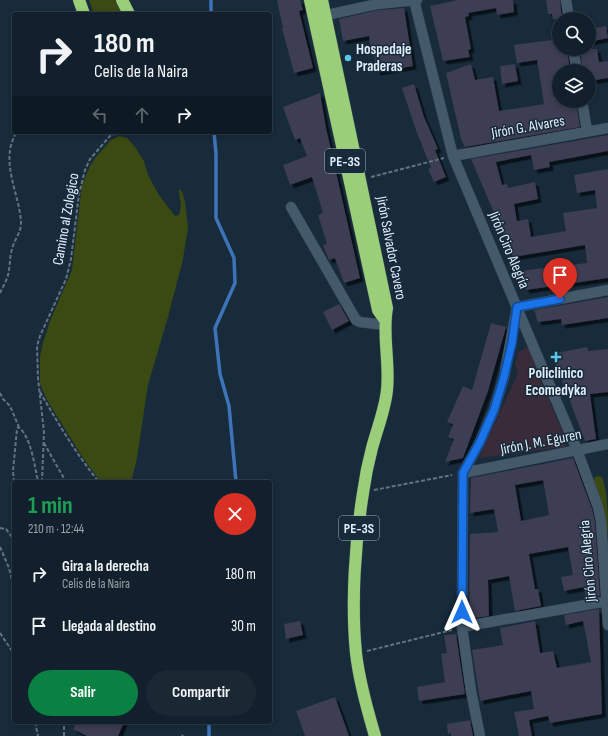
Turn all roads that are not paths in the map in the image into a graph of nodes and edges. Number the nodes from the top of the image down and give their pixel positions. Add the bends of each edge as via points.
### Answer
1 (79, 0) edge
2 (122, 0) edge
3 (310, 0) edge
4 (322, 0) edge
5 (415, 0) edge
6 (566, 0) edge
7 (83, 12) edge
8 (128, 12) edge
9 (568, 12) edge
10 (320, 16) junction
11 (583, 108) edge
12 (608, 128) edge
13 (587, 131) junction
14 (348, 148) junction
15 (453, 156) junction
16 (290, 207) dead end
17 (608, 290) edge
18 (517, 307) junction
19 (385, 322) junction
20 (608, 444) edge
21 (577, 450) junction
22 (463, 473) junction
23 (608, 601) edge
24 (608, 625) edge
25 (462, 627) junction
26 (375, 736) edge
27 (480, 736) edge

1 - 7 highway
2 - 8 highway
3 - 10 highway, Jirón Salvador Cavero / PE-3S
4 - 10 highway, Jirón Salvador Cavero / PE-3S
5 - 10 street via 377,4
5 - 15 street, Jirón Ciro Alegría
6 - 9 street
10 - 14 highway, Jirón Salvador Cavero / PE-3S
11 - 13 street
12 - 13 street, Jirón G. Alvares
13 - 15 street, Jirón G. Alvares
14 - 19 highway, Jirón Salvador Cavero / PE-3S via 378,310
14 - 19 highway, Jirón Salvador Cavero / PE-3S via 361,180 387,308
15 - 18 street, Jirón Ciro Alegría
16 - 19 street via 356,320
17 - 18 street
18 - 21 street, Jirón Ciro Alegría
18 - 22 street via 512,343 494,410
19 - 26 highway, PE-3S via 387,390 363,493 354,601 356,654 365,703
20 - 21 street, Jirón J. M. Eguren
21 - 22 street, Jirón J. M. Eguren
21 - 23 street, Jirón Ciro Alegría via 601,521
22 - 25 street
23 - 24 street, Jirón Ciro Alegría
23 - 25 street
25 - 27 street

